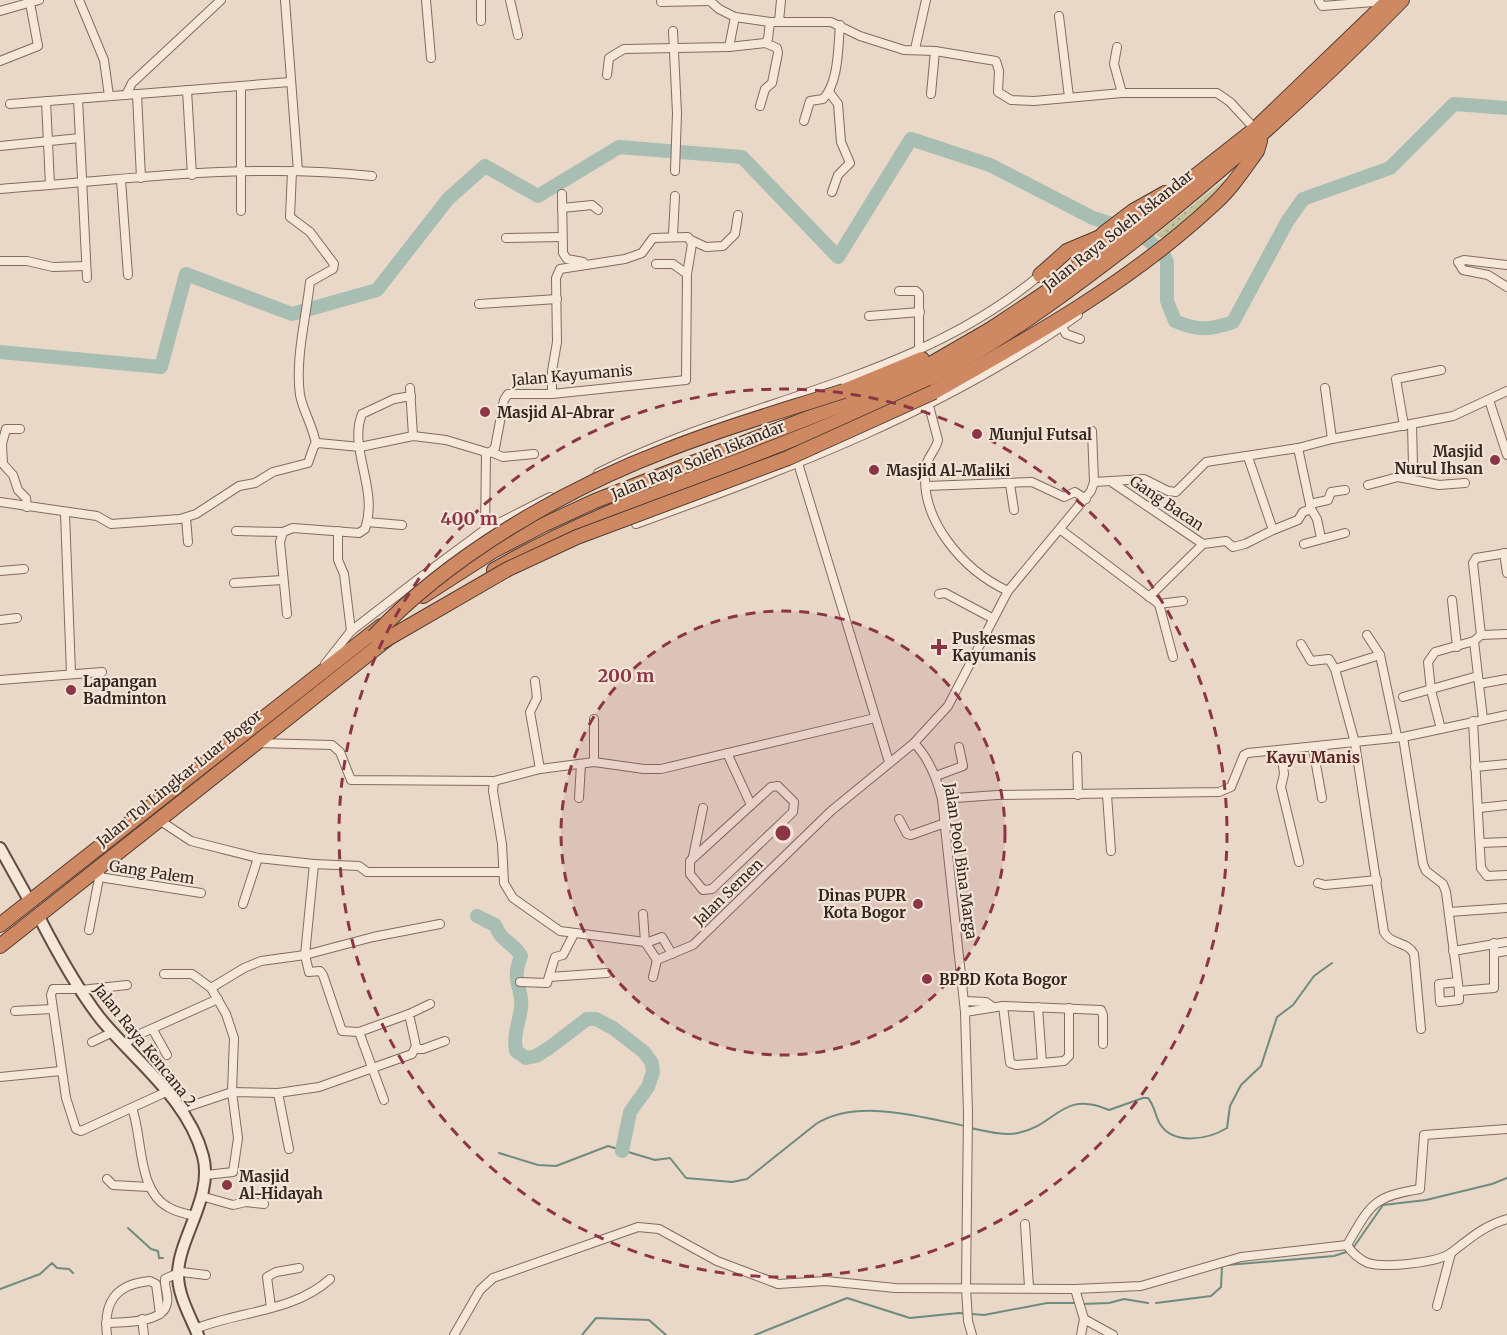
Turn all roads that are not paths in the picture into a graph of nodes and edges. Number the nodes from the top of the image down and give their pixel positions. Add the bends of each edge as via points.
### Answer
1 (39, 0) edge
2 (79, 0) edge
3 (221, 0) edge
4 (285, 0) edge
5 (426, 0) edge
6 (481, 0) edge
7 (510, 0) edge
8 (781, 0) edge
9 (926, 0) edge
10 (1319, 0) edge
11 (1402, 0) edge
12 (709, 1) edge
13 (661, 2) dead end
14 (1386, 2) edge
15 (30, 3) junction
16 (0, 11) edge
17 (1059, 16) dead end
18 (735, 17) junction
19 (481, 21) dead end
20 (779, 21) junction
21 (770, 22) junction
22 (840, 24) junction
23 (673, 31) dead end
24 (518, 35) dead end
25 (765, 43) junction
26 (729, 47) junction
27 (1117, 47) dead end
28 (674, 48) junction
29 (915, 49) junction
30 (935, 51) junction
31 (431, 58) dead end
32 (0, 61) edge
33 (607, 75) dead end
34 (290, 82) junction
35 (241, 86) junction
36 (187, 90) junction
37 (829, 92) junction
38 (1122, 93) junction
39 (137, 94) junction
40 (931, 94) dead end
41 (126, 95) junction
42 (109, 96) junction
43 (1069, 97) junction
44 (78, 99) junction
45 (46, 101) junction
46 (10, 104) dead end
47 (760, 106) dead end
48 (804, 121) dead end
49 (1259, 133) junction
50 (80, 138) junction
51 (48, 141) junction
52 (0, 146) edge
53 (295, 171) junction
54 (675, 171) dead end
55 (243, 173) junction
56 (192, 175) junction
57 (372, 176) dead end
58 (141, 178) junction
59 (120, 180) junction
60 (82, 182) junction
61 (50, 185) junction
62 (0, 189) edge
63 (832, 192) dead end
64 (562, 194) dead end
65 (675, 196) dead end
66 (562, 208) junction
67 (598, 210) dead end
68 (241, 211) dead end
69 (738, 215) dead end
70 (1141, 220) junction
71 (673, 236) junction
72 (562, 237) junction
73 (506, 238) dead end
74 (691, 240) junction
75 (1106, 243) junction
76 (0, 261) edge
77 (586, 264) junction
78 (656, 264) dead end
79 (1507, 265) edge
80 (86, 266) junction
81 (687, 274) junction
82 (128, 275) dead end
83 (1040, 275) joint
84 (87, 278) dead end
85 (1125, 278) junction
86 (1507, 287) edge
87 (899, 291) dead end
88 (557, 299) junction
89 (479, 304) dead end
90 (920, 312) junction
91 (869, 316) dead end
92 (1062, 327) junction
93 (1080, 339) dead end
94 (920, 351) junction
95 (1441, 370) dead end
96 (1325, 388) dead end
97 (1507, 391) edge
98 (552, 394) junction
99 (1489, 400) junction
100 (929, 406) junction
101 (1408, 425) junction
102 (788, 426) junction
103 (20, 429) dead end
104 (1092, 431) dead end
105 (413, 436) junction
106 (1332, 439) junction
107 (792, 440) junction
108 (316, 444) junction
109 (360, 447) junction
110 (1298, 448) junction
111 (488, 453) junction
112 (534, 454) dead end
113 (1507, 455) edge
114 (1248, 457) junction
115 (798, 465) junction
116 (1398, 477) junction
117 (1095, 482) junction
118 (1112, 482) junction
119 (1465, 483) dead end
120 (1010, 484) junction
121 (1368, 485) dead end
122 (927, 486) junction
123 (1345, 490) dead end
124 (1086, 499) junction
125 (0, 502) edge
126 (632, 504) junction
127 (27, 507) junction
128 (1310, 507) junction
129 (1014, 510) dead end
130 (65, 513) junction
131 (186, 518) junction
132 (368, 522) junction
133 (402, 525) dead end
134 (1061, 530) junction
135 (1273, 530) junction
136 (236, 531) dead end
137 (338, 531) junction
138 (483, 531) junction
139 (283, 532) junction
140 (1345, 533) dead end
141 (1321, 538) junction
142 (188, 542) dead end
143 (1203, 544) junction
144 (1304, 544) dead end
145 (493, 551) junction
146 (1505, 553) edge
147 (24, 569) dead end
148 (0, 571) edge
149 (1507, 573) edge
150 (283, 580) junction
151 (234, 583) dead end
152 (1008, 591) junction
153 (939, 594) dead end
154 (436, 596) junction
155 (1149, 597) junction
156 (1452, 600) dead end
157 (1183, 601) dead end
158 (1159, 604) junction
159 (287, 614) dead end
160 (17, 618) dead end
161 (992, 618) junction
162 (0, 620) edge
163 (351, 631) junction
164 (1507, 634) edge
165 (1367, 635) dead end
166 (1481, 635) junction
167 (377, 640) junction
168 (1474, 641) junction
169 (1301, 644) dead end
170 (1457, 647) junction
171 (1380, 655) junction
172 (1173, 657) dead end
173 (1335, 669) junction
174 (102, 672) dead end
175 (71, 673) junction
176 (314, 677) junction
177 (0, 680) edge
178 (1479, 680) junction
179 (1507, 680) edge
180 (535, 681) dead end
181 (1431, 690) junction
182 (1403, 697) dead end
183 (1507, 715) edge
184 (875, 717) junction
185 (594, 719) dead end
186 (1483, 719) junction
187 (1473, 722) junction
188 (1441, 729) junction
189 (1400, 736) junction
190 (254, 743) junction
191 (914, 743) junction
192 (1355, 743) junction
193 (959, 747) dead end
194 (1313, 748) junction
195 (1281, 750) junction
196 (727, 753) junction
197 (1077, 756) dead end
198 (594, 762) junction
199 (889, 762) junction
200 (581, 764) junction
201 (1507, 764) edge
202 (1475, 767) junction
203 (540, 769) junction
204 (936, 776) junction
205 (494, 781) junction
206 (1078, 795) junction
207 (1107, 795) junction
208 (579, 798) dead end
209 (1322, 798) dead end
210 (942, 799) junction
211 (751, 805) junction
212 (1507, 805) edge
213 (703, 808) dead end
214 (1479, 808) junction
215 (899, 819) dead end
216 (159, 820) junction
217 (945, 823) junction
218 (1507, 842) edge
219 (1480, 843) junction
220 (0, 848) edge
221 (1111, 851) dead end
222 (693, 857) junction
223 (258, 858) junction
224 (1299, 862) dead end
225 (314, 864) junction
226 (101, 871) junction
227 (503, 872) junction
228 (1507, 875) edge
229 (1377, 880) junction
230 (1318, 883) dead end
231 (201, 893) dead end
232 (30, 902) junction
233 (243, 904) dead end
234 (1507, 908) edge
235 (1449, 912) junction
236 (643, 915) dead end
237 (39, 917) junction
238 (440, 924) dead end
239 (0, 927) edge
240 (89, 930) dead end
241 (574, 934) junction
242 (0, 941) edge
243 (1507, 942) edge
244 (645, 943) junction
245 (1494, 944) junction
246 (0, 946) edge
247 (1453, 951) junction
248 (1507, 951) edge
249 (1495, 953) junction
250 (672, 954) junction
251 (305, 955) junction
252 (657, 960) junction
253 (164, 974) dead end
254 (607, 974) dead end
255 (549, 977) junction
256 (653, 977) dead end
257 (520, 982) dead end
258 (1458, 982) junction
259 (127, 985) dead end
260 (211, 988) junction
261 (80, 989) junction
262 (1459, 992) junction
263 (218, 999) junction
264 (964, 1001) junction
265 (430, 1004) dead end
266 (1003, 1006) junction
267 (1038, 1006) junction
268 (993, 1007) junction
269 (1068, 1008) junction
270 (52, 1009) junction
271 (15, 1011) dead end
272 (965, 1012) junction
273 (409, 1014) junction
274 (1420, 1029) dead end
275 (153, 1030) junction
276 (113, 1032) junction
277 (359, 1032) junction
278 (445, 1041) dead end
279 (92, 1042) dead end
280 (1103, 1044) dead end
281 (125, 1046) junction
282 (415, 1049) junction
283 (167, 1055) dead end
284 (1042, 1063) junction
285 (372, 1068) junction
286 (61, 1071) junction
287 (0, 1077) edge
288 (166, 1092) junction
289 (232, 1092) junction
290 (278, 1093) junction
291 (384, 1100) dead end
292 (132, 1108) junction
293 (181, 1109) junction
294 (1507, 1129) edge
295 (289, 1149) dead end
296 (206, 1175) junction
297 (107, 1179) dead end
298 (150, 1187) junction
299 (201, 1196) junction
300 (264, 1204) dead end
301 (195, 1216) junction
302 (1507, 1219) edge
303 (1025, 1224) dead end
304 (1348, 1246) junction
305 (1450, 1253) junction
306 (299, 1268) dead end
307 (178, 1275) junction
308 (206, 1275) dead end
309 (330, 1279) dead end
310 (1029, 1287) junction
311 (966, 1288) junction
312 (1075, 1289) junction
313 (1437, 1306) dead end
314 (271, 1307) junction
315 (160, 1314) junction
316 (142, 1319) junction
317 (1084, 1319) junction
318 (106, 1323) junction
319 (197, 1332) edge
320 (105, 1335) edge
321 (144, 1335) edge
322 (454, 1335) edge
323 (972, 1335) edge
324 (1081, 1335) edge
325 (1113, 1335) edge

1 - 15 street
2 - 42 street via 104,60
3 - 41 street via 132,82
4 - 34 street
5 - 31 street
6 - 19 street
7 - 24 street
8 - 20 street
9 - 29 street
10 - 14 street via 1324,6
11 - 49 highway, Jalan Raya Soleh Iskandar
12 - 13 street
12 - 18 street
14 - 49 highway, Jalan Raya Soleh Iskandar
15 - 16 street
15 - 32 street via 38,46
17 - 43 street
18 - 21 street
18 - 26 street
20 - 21 street
20 - 22 street
21 - 25 street
22 - 29 street via 883,44
22 - 37 street
23 - 28 street
25 - 26 street
25 - 47 street via 776,46 778,53 772,83 765,89
26 - 28 street
27 - 38 street via 1114,64
28 - 33 street via 616,52 609,58
28 - 54 street
29 - 30 street
30 - 40 street
30 - 43 street via 996,61 997,89 1002,97 1034,101
34 - 35 street
34 - 53 street
35 - 36 street
35 - 55 street
36 - 39 street
36 - 56 street
37 - 48 street via 823,99 810,101
37 - 63 street via 838,104 841,142 850,163 838,175
38 - 43 street
38 - 49 street via 1217,93
39 - 41 street
39 - 58 street
41 - 42 street
42 - 44 street
44 - 45 street
44 - 50 street
45 - 46 street
45 - 51 street
49 - 70 highway, Jalan Raya Soleh Iskandar
49 - 70 highway, Jalan Raya Soleh Iskandar
49 - 85 highway via 1257,151 1216,203
50 - 51 street
50 - 60 street
51 - 52 street
51 - 61 street
53 - 55 street
53 - 57 street
53 - 108 street via 290,217 310,232 334,264 333,269 311,280 299,370 300,393
55 - 56 street
55 - 68 street
56 - 58 street
58 - 59 street
59 - 60 street
59 - 82 street
60 - 61 street
60 - 80 street
61 - 62 street
64 - 66 street
65 - 71 street
66 - 67 street via 592,205
66 - 72 street
69 - 74 street via 735,234 723,246 706,247
70 - 75 highway, Jalan Raya Soleh Iskandar
70 - 75 highway
71 - 74 street
71 - 77 street via 652,238 642,254
72 - 73 street
72 - 77 street via 565,257
74 - 81 street
75 - 83 highway via 1078,244
75 - 102 highway, Jalan Raya Soleh Iskandar via 1020,310 950,353 867,395
75 - 107 highway, Jalan Raya Soleh Iskandar via 1024,322 922,382
75 - 167 highway, bridge via 991,322 909,366 666,450 588,485 503,533 425,588 398,610
76 - 80 street
77 - 88 street via 560,269 556,278
78 - 81 street via 673,264
79 - 86 street via 1458,262 1463,270 1488,275
80 - 84 street
81 - 98 street, Jalan Kayumanis via 686,380
83 - 94 street via 1017,295
85 - 92 street
85 - 167 highway, bridge via 934,392 788,458 577,537 508,569
87 - 90 street via 919,294
88 - 89 street
88 - 98 street
90 - 91 street
90 - 94 street
92 - 93 street via 1064,332
92 - 100 street
94 - 138 street via 629,457
95 - 101 street via 1395,379
96 - 106 street
97 - 99 street
98 - 111 street, Jalan Kayumanis via 508,394 495,448
99 - 101 street via 1453,416
99 - 113 street
100 - 115 street
100 - 122 street via 938,434 937,445 927,462
101 - 106 street
101 - 116 street via 1413,466 1402,470
102 - 107 street
102 - 145 highway, Jalan Raya Soleh Iskandar via 595,501
103 - 127 street via 6,429 3,464 26,498
104 - 117 street
105 - 109 street
105 - 109 street via 410,392 362,414
105 - 111 street via 451,441
106 - 110 street
107 - 115 street
107 - 126 highway, Jalan Raya Soleh Iskandar
108 - 109 street
108 - 131 street via 308,463 239,486
109 - 132 street via 371,504
110 - 114 street
110 - 128 street
111 - 112 street via 503,457
111 - 138 street
114 - 118 street via 1201,464 1176,492 1144,479
114 - 135 street
115 - 126 street via 636,524
115 - 184 street
116 - 119 street via 1439,485
116 - 121 street
117 - 118 street
117 - 124 street
118 - 143 street, Gang Bacan
120 - 122 street
120 - 124 street via 1032,482 1064,497 1075,492
120 - 129 street
122 - 152 street via 936,520 950,546 977,573
123 - 128 street via 1331,492 1328,500
124 - 134 street
125 - 127 street
126 - 154 highway, Jalan Raya Soleh Iskandar via 553,537
127 - 130 street
128 - 135 street via 1298,520
128 - 141 street
130 - 131 street via 97,516 114,525
130 - 175 street
131 - 142 street
132 - 133 street
132 - 137 street via 359,532
134 - 152 street
134 - 155 street
135 - 143 street, Gang Bacan via 1243,549 1226,541
136 - 139 street
137 - 139 street via 293,528
137 - 163 street via 338,560 344,574
138 - 145 street
138 - 163 street
139 - 150 street
140 - 141 street
141 - 144 street
143 - 155 street
145 - 154 highway, Jalan Raya Soleh Iskandar
146 - 149 street
146 - 166 street via 1476,558 1473,563
147 - 148 street
150 - 151 street
150 - 159 street
152 - 161 street
153 - 161 street via 945,593
154 - 176 highway, Jalan Raya Soleh Iskandar
154 - 190 highway, Jalan Raya Soleh Iskandar via 403,627
155 - 158 street
156 - 170 street
157 - 158 street
158 - 172 street
160 - 162 street
161 - 191 street via 948,706
163 - 176 street
164 - 166 street
165 - 171 street
166 - 168 street
167 - 239 highway, Jalan Tol Lingkar Luar Bogor
167 - 242 highway, Jalan Tol Lingkar Luar Bogor
168 - 170 street
168 - 178 street
169 - 173 street via 1311,661 1329,659
170 - 181 street via 1430,656
171 - 173 street
171 - 189 street
173 - 192 street
174 - 175 street
175 - 177 street
176 - 232 highway, Jalan Raya Soleh Iskandar
178 - 179 street
178 - 181 street
178 - 186 street
180 - 203 street via 537,698 530,712
181 - 182 street
181 - 188 street
183 - 186 street
184 - 196 street
184 - 199 street
185 - 198 street
186 - 187 street
187 - 188 street
187 - 202 street
188 - 189 street
189 - 192 street
189 - 235 street via 1423,864 1444,888
190 - 205 street via 332,745 340,752 351,780
190 - 216 highway, Jalan Raya Soleh Iskandar
191 - 199 street
191 - 204 street, Jalan Pool Bina Marga
192 - 194 street
192 - 229 street
193 - 204 street via 963,766
194 - 195 street
194 - 209 street
195 - 207 street via 1244,755 1231,787 1219,792
195 - 224 street via 1281,787
196 - 198 street via 653,769
196 - 211 street
197 - 206 street
198 - 200 street
199 - 250 street, Jalan Semen via 831,811 693,945
200 - 203 street
200 - 208 street
201 - 202 street
202 - 214 street
203 - 205 street
204 - 210 street, Jalan Pool Bina Marga
205 - 227 street
206 - 207 street
206 - 210 street
207 - 221 street
210 - 217 street, Jalan Pool Bina Marga
211 - 222 street
211 - 222 street via 778,786 795,806 710,890 703,890 690,874 688,865
212 - 214 street
213 - 222 street
214 - 219 street
215 - 217 street via 911,835
216 - 223 street via 191,841
216 - 226 highway, Jalan Raya Soleh Iskandar
217 - 264 street, Jalan Pool Bina Marga
218 - 219 street
219 - 228 street via 1484,875
220 - 232 street
223 - 225 street
223 - 233 street
225 - 227 street via 359,866 367,872
225 - 251 street
226 - 231 street, Gang Palem
226 - 237 highway, Jalan Raya Soleh Iskandar
226 - 240 street
227 - 241 street via 506,888 519,904 554,929
229 - 230 street
229 - 274 street via 1386,937 1409,947 1414,954
232 - 239 highway, Jalan Raya Soleh Iskandar
234 - 235 street
235 - 247 street
236 - 244 street
237 - 246 highway, Jalan Raya Soleh Iskandar
237 - 261 street, Jalan Raya Kencana 2
238 - 251 street
241 - 244 street
241 - 255 street via 563,955 555,957
243 - 245 street
244 - 250 street via 662,937
244 - 252 street
245 - 247 street
245 - 249 street
247 - 258 street
248 - 249 street
249 - 262 street via 1494,988
250 - 252 street
251 - 260 street via 252,964
251 - 277 street via 309,972 320,971 323,975 342,1031
252 - 256 street
253 - 260 street via 192,974
254 - 255 street
255 - 257 street via 546,984
258 - 262 street
258 - 262 street via 1439,984 1439,1001 1458,1001
259 - 261 street
260 - 263 street
261 - 270 street via 53,989
261 - 276 street, Jalan Raya Kencana 2
263 - 275 street
263 - 289 street via 234,1038
264 - 268 street via 986,1002
264 - 272 street, Jalan Pool Bina Marga
265 - 273 street
266 - 267 street
266 - 268 street
266 - 284 street via 1010,1063
267 - 269 street
267 - 284 street
268 - 272 street
269 - 280 street via 1102,1011
269 - 284 street via 1069,1056 1064,1061
270 - 271 street
270 - 286 street
272 - 311 street, Jalan Pool Bina Marga
273 - 277 street
273 - 282 street
275 - 281 street via 130,1038
275 - 283 street
276 - 279 street
276 - 281 street, Jalan Raya Kencana 2
277 - 285 street
278 - 282 street
281 - 288 street, Jalan Raya Kencana 2
282 - 285 street
285 - 290 street via 319,1087
285 - 291 street
286 - 287 street
286 - 292 street via 69,1113 78,1131
288 - 292 street
288 - 293 street, Jalan Raya Kencana 2
289 - 290 street
289 - 293 street
289 - 296 street via 238,1137 235,1170 230,1174
290 - 295 street
292 - 298 street via 138,1124 144,1175
293 - 296 street, Jalan Raya Kencana 2 via 200,1145
294 - 304 street via 1424,1135 1420,1189 1394,1193 1376,1202
296 - 299 street, Jalan Raya Kencana 2
297 - 298 street via 113,1185
298 - 301 street via 168,1208
299 - 300 street via 233,1204
299 - 301 street, Jalan Raya Kencana 2
301 - 307 street, Jalan Raya Kencana 2
302 - 305 street via 1485,1228
303 - 310 street
304 - 305 street via 1366,1262 1383,1265
304 - 312 street via 1231,1259 1151,1284
305 - 313 street
306 - 314 street via 267,1277
307 - 308 street
307 - 315 street via 165,1279 167,1304
307 - 319 street
309 - 314 street via 312,1294
310 - 311 street
310 - 312 street
311 - 322 street via 895,1288 826,1281 778,1284 717,1261 658,1229 638,1227 493,1278 480,1290
311 - 323 street, Jalan Pool Bina Marga
312 - 317 street
314 - 319 street via 224,1318
315 - 316 street
315 - 318 street via 156,1284 146,1281 114,1297 107,1307
316 - 318 street
316 - 321 street
317 - 324 street
317 - 325 street
318 - 320 street

